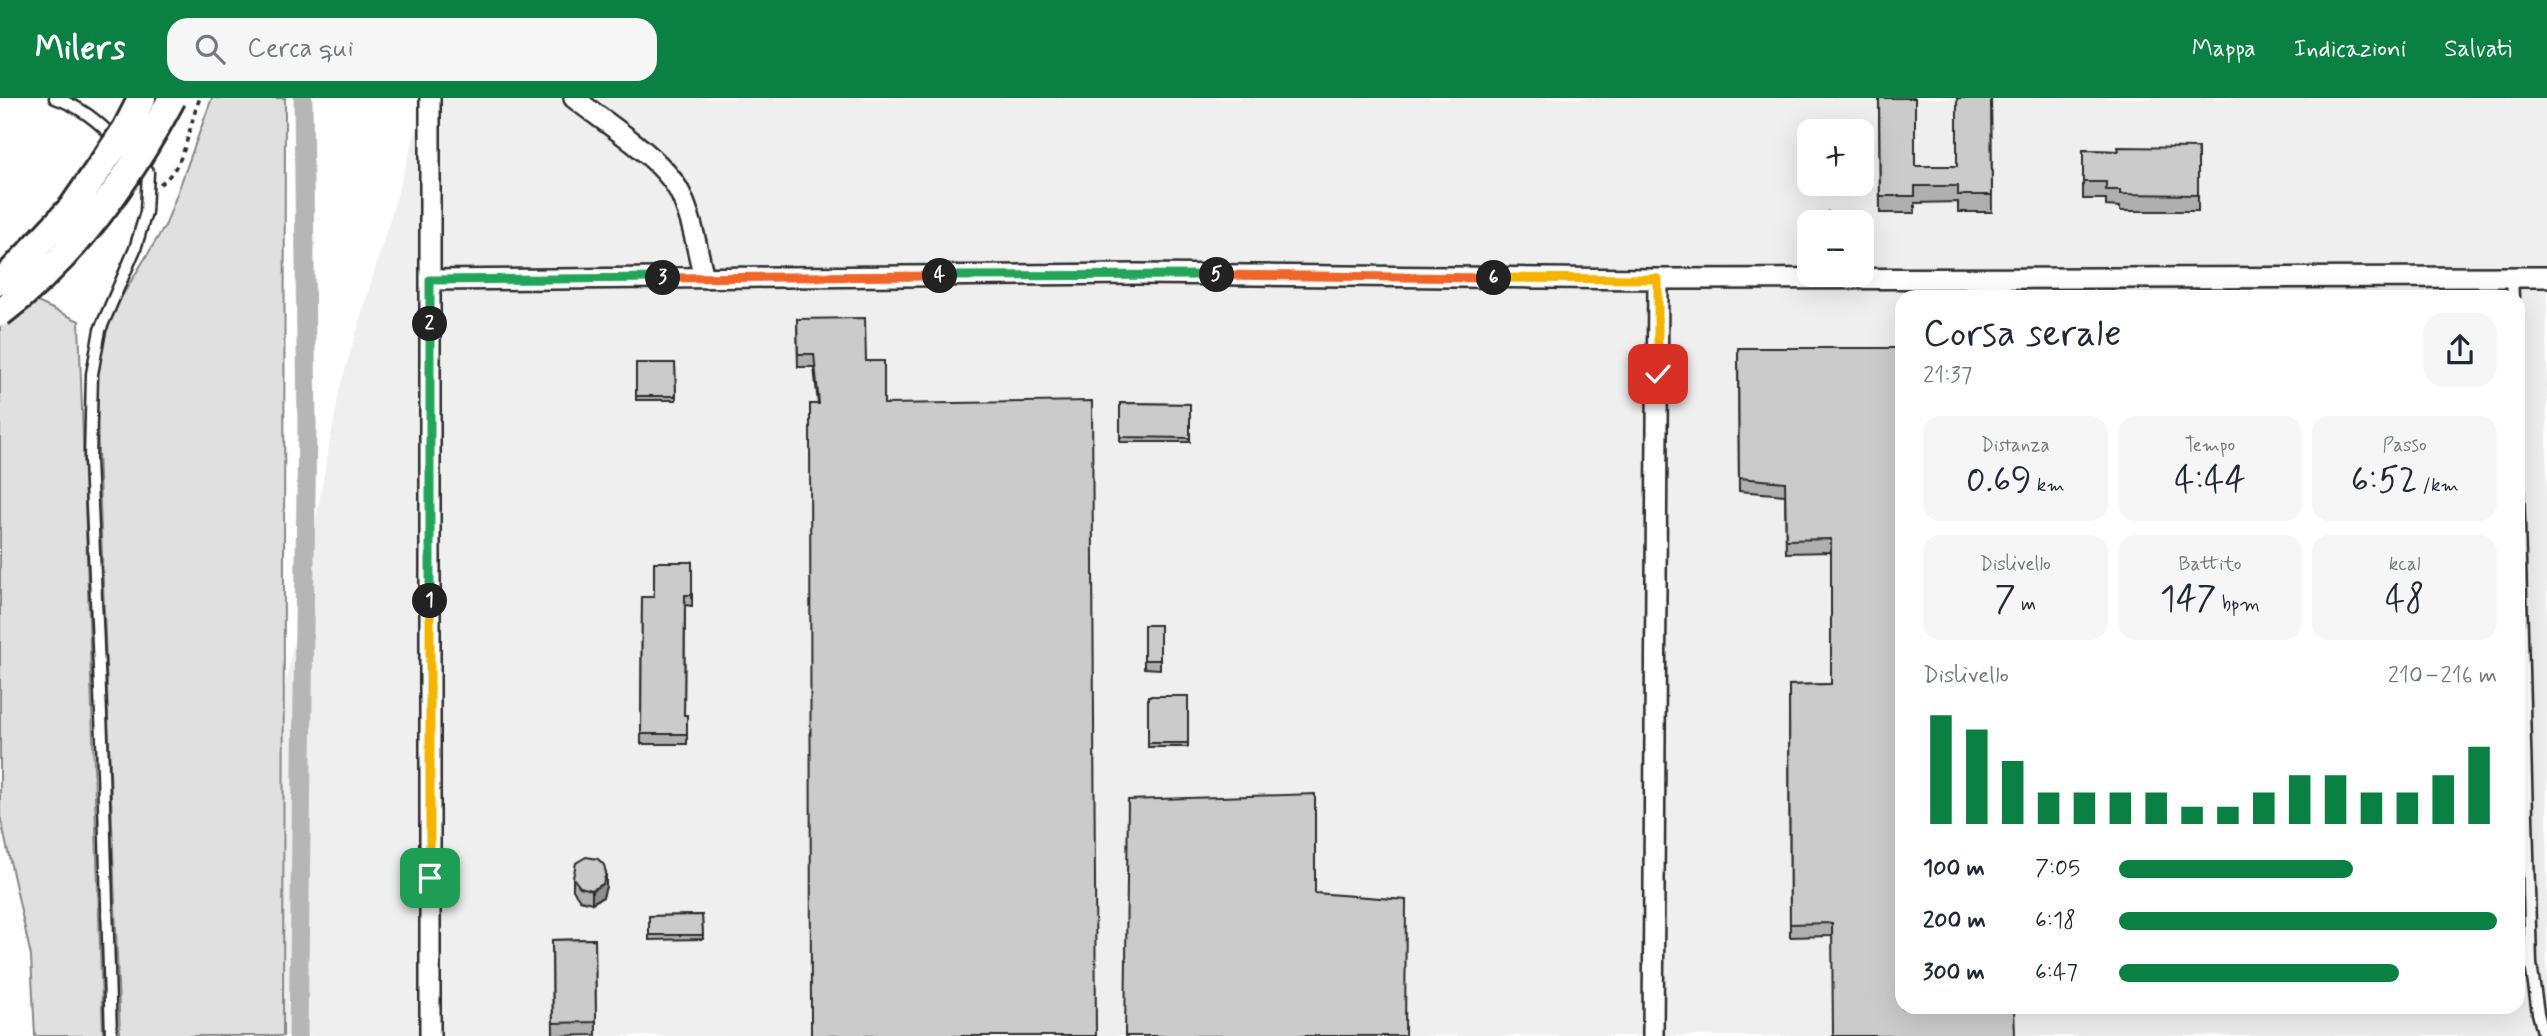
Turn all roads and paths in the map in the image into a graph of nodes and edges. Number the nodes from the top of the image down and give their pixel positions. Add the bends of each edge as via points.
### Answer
1 (55, 98) edge
2 (142, 98) edge
3 (172, 98) edge
4 (200, 98) edge
5 (430, 98) edge
6 (574, 98) edge
7 (147, 193) junction
8 (2512, 277) junction
9 (2547, 277) edge
10 (704, 278) junction
11 (1658, 279) junction
12 (430, 280) junction
13 (0, 281) edge
14 (2513, 290) edge
15 (0, 313) edge
16 (2525, 744) edge
17 (111, 1036) edge
18 (430, 1036) edge
19 (1653, 1036) edge
20 (2544, 1036) edge

1 - 7 lane via 76,105 99,122 148,172
2 - 13 street, bridge via 72,208
3 - 15 street, bridge via 149,142 93,225
4 - 7 path via 184,153 172,175
5 - 12 street
6 - 10 street via 667,172 692,225
7 - 17 lane via 135,249 100,330 92,374 90,460
8 - 9 street
8 - 11 street
8 - 14 lane
10 - 11 street via 1150,274
10 - 12 street
11 - 19 street
12 - 18 street
16 - 20 lane via 2531,964

